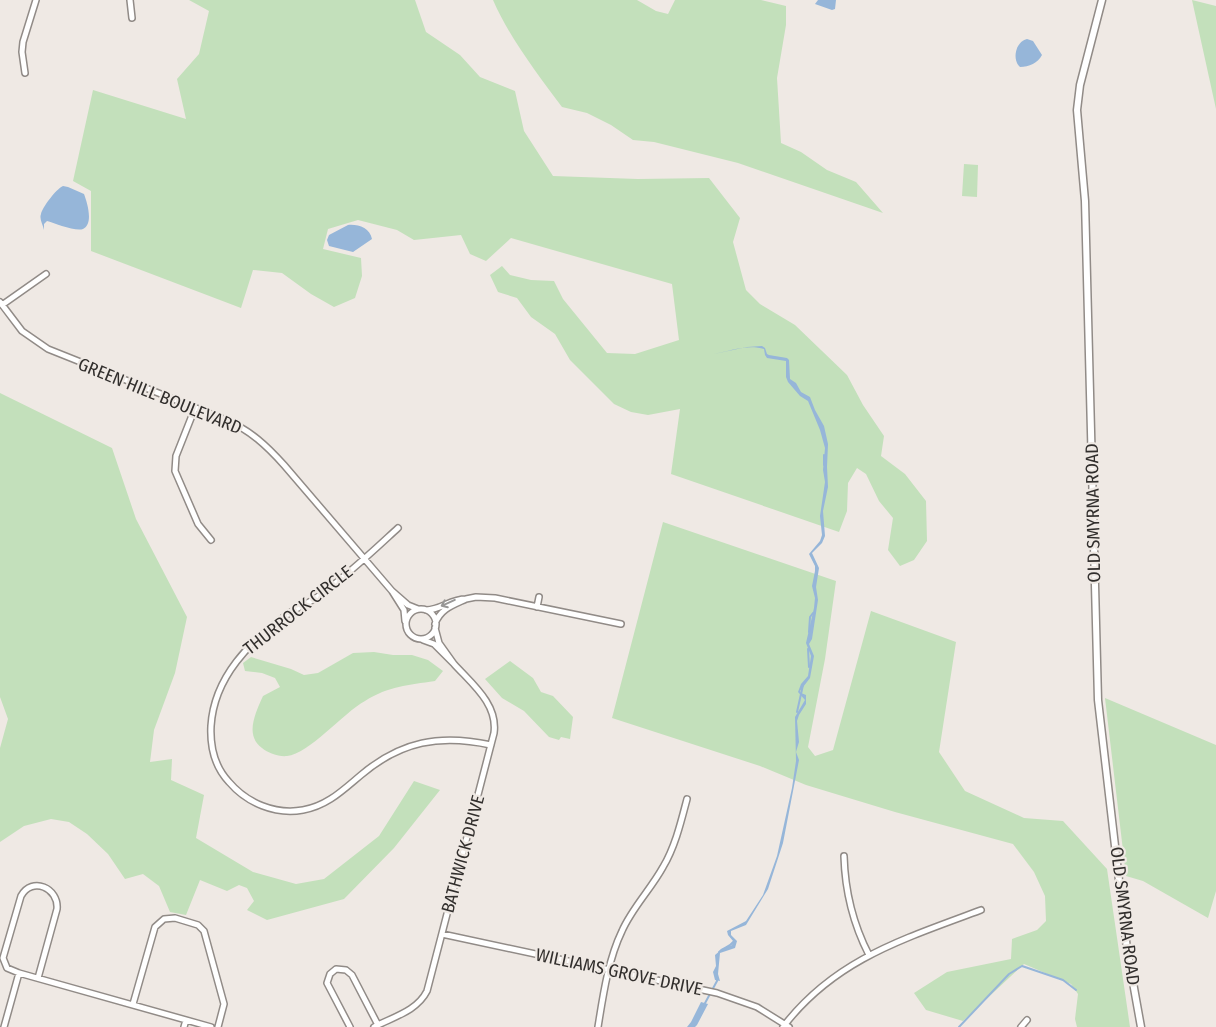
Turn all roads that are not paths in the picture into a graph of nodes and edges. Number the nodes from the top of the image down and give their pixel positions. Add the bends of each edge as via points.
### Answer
1 (36, 0) edge
2 (130, 0) edge
3 (1102, 0) edge
4 (132, 18) dead end
5 (25, 73) dead end
6 (46, 274) dead end
7 (1, 303) edge
8 (195, 408) junction
9 (398, 528) dead end
10 (211, 540) dead end
11 (364, 559) junction
12 (392, 591) junction
13 (539, 597) dead end
14 (466, 598) junction
15 (537, 607) junction
16 (422, 610) junction
17 (622, 624) dead end
18 (406, 625) junction
19 (435, 626) junction
20 (420, 639) junction
21 (454, 664) junction
22 (491, 745) junction
23 (687, 799) dead end
24 (844, 856) dead end
25 (981, 910) dead end
26 (442, 934) junction
27 (869, 954) junction
28 (609, 970) junction
29 (19, 973) junction
30 (38, 978) junction
31 (133, 1004) junction
32 (186, 1020) junction
33 (1027, 1020) dead end
34 (376, 1026) edge
35 (785, 1026) edge
36 (4, 1027) edge
37 (184, 1027) edge
38 (211, 1027) edge
39 (218, 1027) edge
40 (350, 1027) edge
41 (598, 1027) edge
42 (1021, 1027) edge
43 (1141, 1027) edge

1 - 5 street via 22,42
2 - 4 street
3 - 43 street, OLD SMYRNA ROAD via 1077,107 1085,186 1097,690 1127,949
6 - 7 street
7 - 8 street, GREEN HILL BOULEVARD via 22,331 48,349
8 - 10 street via 174,467 198,524
8 - 11 street, GREEN HILL BOULEVARD via 239,426 261,441
9 - 11 street, THURROCK CIRCLE
11 - 12 street, GREEN HILL BOULEVARD
11 - 22 street, THURROCK CIRCLE via 322,594 274,625 232,666 217,696 212,723 213,750 224,776 243,796 258,804 282,811 300,811 330,800 378,762 409,746 447,739
12 - 16 street, GREEN HILL BOULEVARD via 410,607
12 - 18 street, GREEN HILL BOULEVARD via 404,610
13 - 15 street
14 - 15 street via 487,597
14 -> 16 street via 453,600 433,610
14 - 19 street via 443,611
15 - 17 street
16 - 18 street via 411,613
16 - 19 street via 432,615
18 - 20 street via 410,635
19 - 20 street via 430,636
19 - 21 street, BATHWICK DRIVE via 437,640
20 - 21 street, BATHWICK DRIVE via 433,643
21 - 22 street, BATHWICK DRIVE via 492,710 495,726
22 - 26 street, BATHWICK DRIVE
23 - 28 street via 667,860 622,930
24 - 27 street via 851,907
25 - 27 street
26 - 28 street, WILLIAMS GROVE DRIVE
26 - 34 street, BATHWICK DRIVE via 424,997 411,1009
27 - 35 street via 818,989
28 - 35 street, WILLIAMS GROVE DRIVE via 717,993 757,1007
28 - 41 street
29 - 30 street
29 - 30 street via 6,967 3,958 17,907 28,888 44,887 55,895 58,906
29 - 36 street
30 - 31 street
31 - 32 street
31 - 39 street via 155,927 164,920 178,919 200,927 206,938 224,1004
32 - 37 street
32 - 38 street
33 - 42 street
34 - 40 street via 350,972 336,969 328,976 328,984

